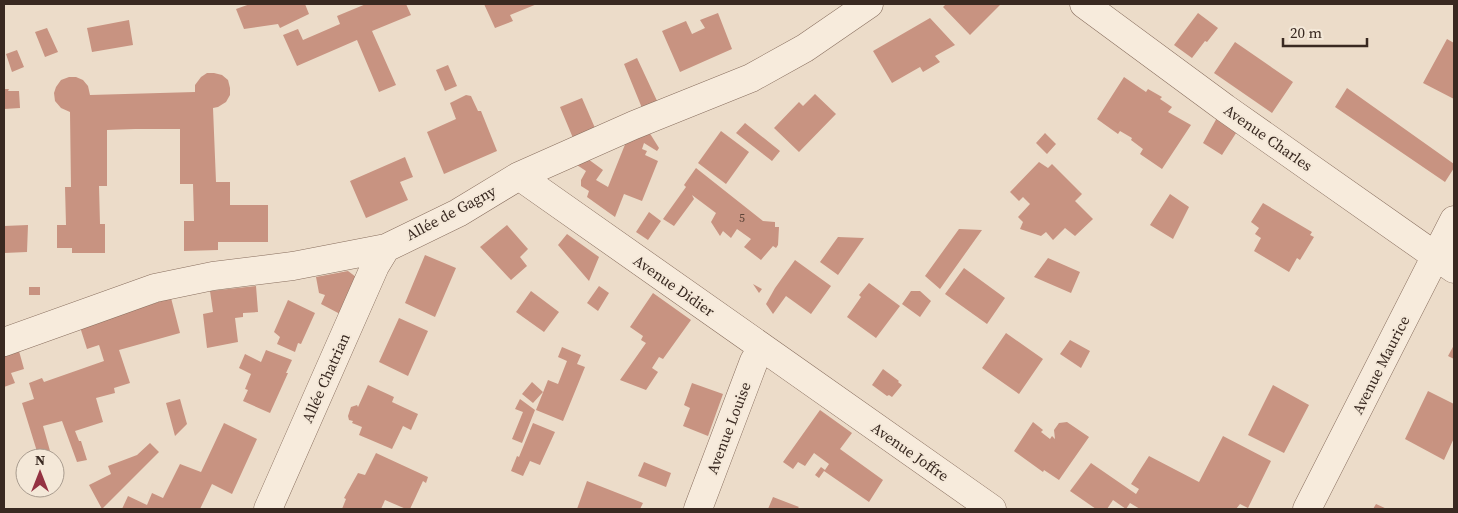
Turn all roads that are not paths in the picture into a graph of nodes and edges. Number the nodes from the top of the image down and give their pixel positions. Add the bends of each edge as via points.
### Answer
1 (869, 4) edge
2 (1084, 4) edge
3 (520, 176) junction
4 (1454, 220) edge
5 (386, 248) junction
6 (1445, 263) edge
7 (4, 342) edge
8 (762, 348) junction
9 (829, 395) joint
10 (268, 509) edge
11 (698, 509) edge
12 (992, 509) edge
13 (1307, 509) edge

1 - 3 street, Allée de Gagny via 805,48 751,78
2 - 6 street, Avenue Charles
3 - 5 street, Allée de Gagny
3 - 8 street, Avenue Didier
4 - 6 street, Avenue Maurice
5 - 7 street, Allée de Gagny via 154,288
5 - 10 street, Allée Chatrian via 375,266
6 - 13 street, Avenue Maurice
8 - 9 street, Avenue Didier
8 - 11 street, Avenue Louise via 754,361
9 - 12 street, Avenue Joffre

